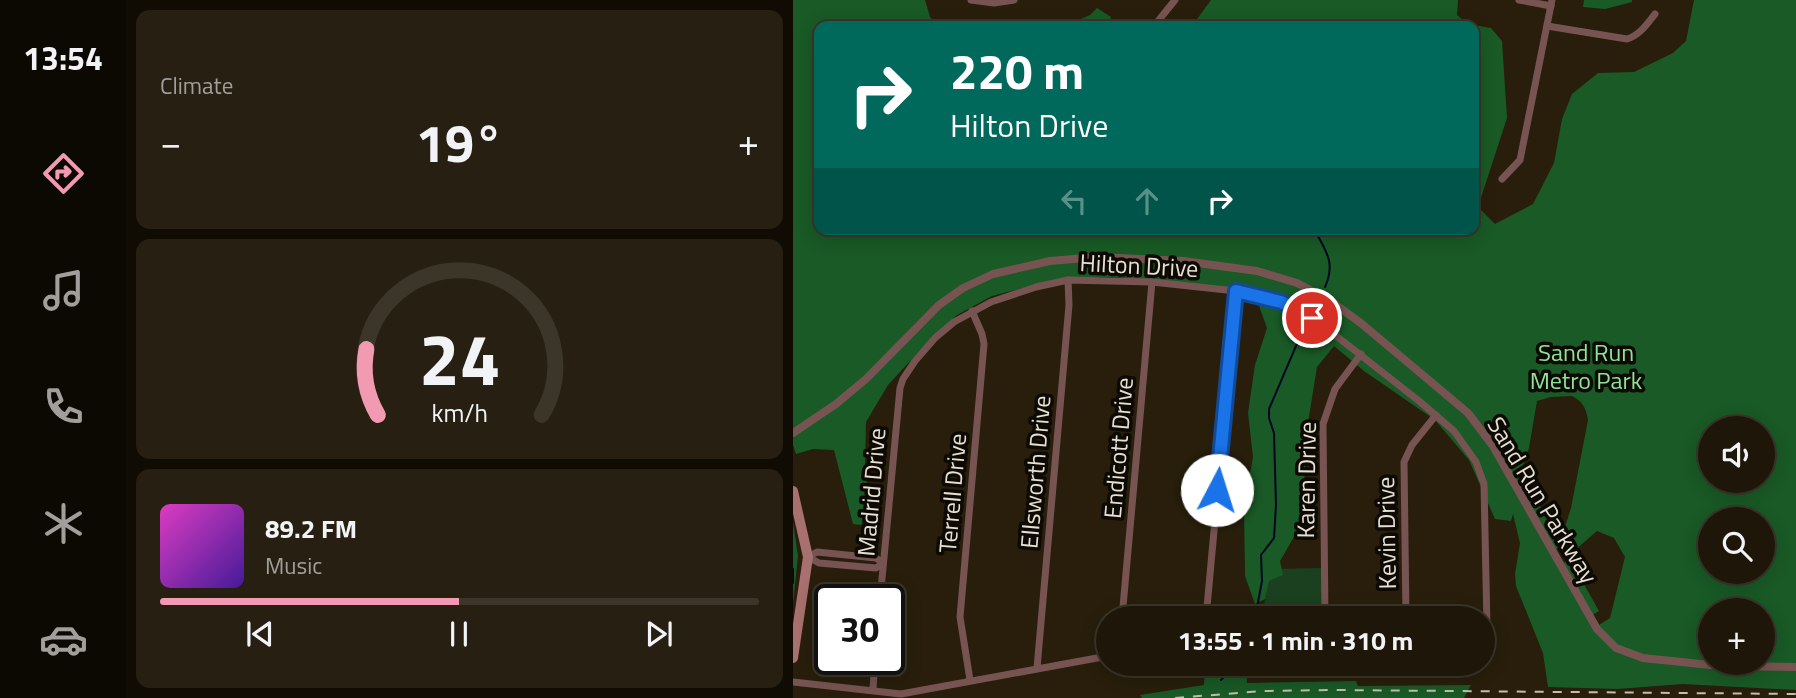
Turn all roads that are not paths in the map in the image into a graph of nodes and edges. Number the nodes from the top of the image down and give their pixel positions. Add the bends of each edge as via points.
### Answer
1 (971, 0) edge
2 (1014, 0) edge
3 (1175, 0) edge
4 (1519, 0) edge
5 (1551, 3) edge
6 (1655, 14) dead end
7 (1158, 21) edge
8 (1547, 26) junction
9 (1502, 178) dead end
10 (1068, 280) junction
11 (1152, 282) junction
12 (1236, 291) junction
13 (972, 311) junction
14 (1361, 354) junction
15 (900, 388) joint
16 (1436, 415) junction
17 (793, 433) edge
18 (793, 491) edge
19 (808, 556) junction
20 (883, 563) junction
21 (882, 584) edge
22 (1123, 606) edge
23 (1207, 606) edge
24 (1325, 606) edge
25 (1406, 606) edge
26 (1486, 606) edge
27 (793, 658) edge
28 (1096, 658) edge
29 (1796, 667) edge
30 (1037, 668) junction
31 (874, 675) edge
32 (970, 680) junction
33 (793, 682) edge
34 (873, 689) junction

1 - 2 street
3 - 7 street
4 - 5 street
5 - 8 street
6 - 8 street via 1627,39
8 - 9 street via 1520,160
10 - 11 street, Hilton Drive
10 - 13 street, Hilton Drive via 1018,292
10 - 30 street, Ellsworth Drive
11 - 12 street, Hilton Drive
11 - 22 street, Endicott Drive
12 - 14 street, Hilton Drive via 1302,312
12 - 23 street
13 - 15 street, Hilton Drive via 935,338 909,369
13 - 32 street, Terrell Drive via 984,344 960,617
14 - 16 street, Hilton Drive
14 - 24 street, Karen Drive via 1335,389 1323,424
15 - 20 street, Madrid Drive
16 - 25 street, Kevin Drive via 1411,445 1404,462
16 - 26 street, Hilton Drive via 1466,446 1483,479
17 - 29 street, Sand Run Parkway via 866,379 939,305 993,274 1050,261 1096,257 1183,261 1257,271 1297,283 1328,299 1463,407 1493,446 1597,629 1613,646 1668,662
18 - 19 main road
19 - 20 street via 817,552 876,558
19 - 27 main road
20 - 21 street, Madrid Drive
28 - 30 street
30 - 32 street
31 - 34 street
32 - 34 street via 901,694
33 - 34 street

